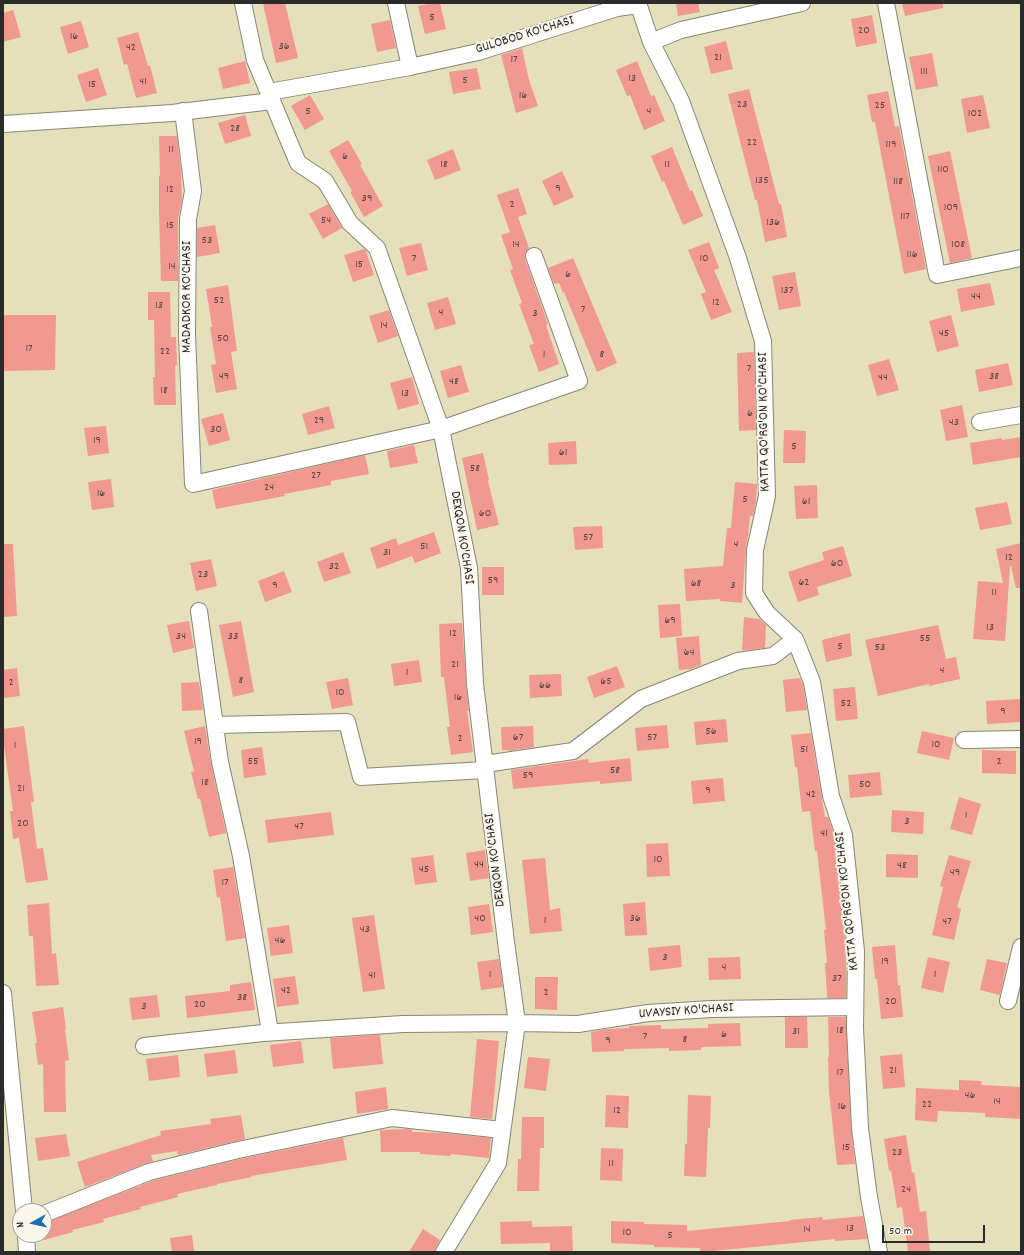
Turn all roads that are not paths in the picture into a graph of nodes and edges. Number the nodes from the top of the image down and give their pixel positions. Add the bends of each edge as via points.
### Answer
1 (243, 3) edge
2 (396, 3) edge
3 (802, 3) edge
4 (886, 3) edge
5 (638, 4) edge
6 (651, 42) junction
7 (410, 67) junction
8 (270, 96) junction
9 (183, 111) junction
10 (3, 124) edge
11 (534, 256) dead end
12 (1021, 258) edge
13 (1021, 415) edge
14 (980, 422) dead end
15 (441, 429) junction
16 (199, 611) dead end
17 (795, 639) junction
18 (215, 725) junction
19 (1021, 739) edge
20 (964, 740) dead end
21 (485, 767) junction
22 (1021, 947) edge
23 (3, 993) edge
24 (1008, 1000) dead end
25 (855, 1006) junction
26 (517, 1023) junction
27 (270, 1032) junction
28 (144, 1046) dead end
29 (502, 1130) junction
30 (23, 1203) edge
31 (52, 1211) edge
32 (444, 1252) edge
33 (879, 1252) edge

1 - 8 street via 255,60
2 - 7 street
3 - 6 street via 681,30
4 - 12 street via 937,275
5 - 6 street, GULOBOD KO'CHASI
5 - 7 street, GULOBOD KO'CHASI via 617,8 478,52
6 - 17 street, KATTA QO'RG'ON KO'CHASI via 681,101 738,258 764,341 768,496 755,550 754,593 767,613
7 - 8 street, GULOBOD KO'CHASI
8 - 9 street
8 - 15 street, DEXQON KO'CHASI via 298,163 325,181 350,223 377,248
9 - 10 street
9 - 15 street, MADADKOR KO'CHASI via 193,191 188,219 187,335 193,484
11 - 15 street via 579,381
13 - 14 street
15 - 21 street, DEXQON KO'CHASI via 469,568 475,684
16 - 18 street
17 - 21 street via 773,656 738,661 641,699 573,751
17 - 25 street, KATTA QO'RG'ON KO'CHASI via 812,682 831,796 844,835 856,951
18 - 21 street via 347,722 361,777
18 - 27 street
19 - 20 street
21 - 26 street, DEXQON KO'CHASI
22 - 24 street
23 - 30 street
25 - 26 street, UVAYSIY KO'CHASI via 711,1009 648,1013 578,1024
25 - 33 street, KATTA QO'RG'ON KO'CHASI via 860,1128
26 - 27 street, UVAYSIY KO'CHASI via 403,1024
26 - 29 street, DEXQON KO'CHASI
27 - 28 street, UVAYSIY KO'CHASI
29 - 31 street via 392,1118 238,1150 149,1172
29 - 32 street, DEXQON KO'CHASI via 498,1162

